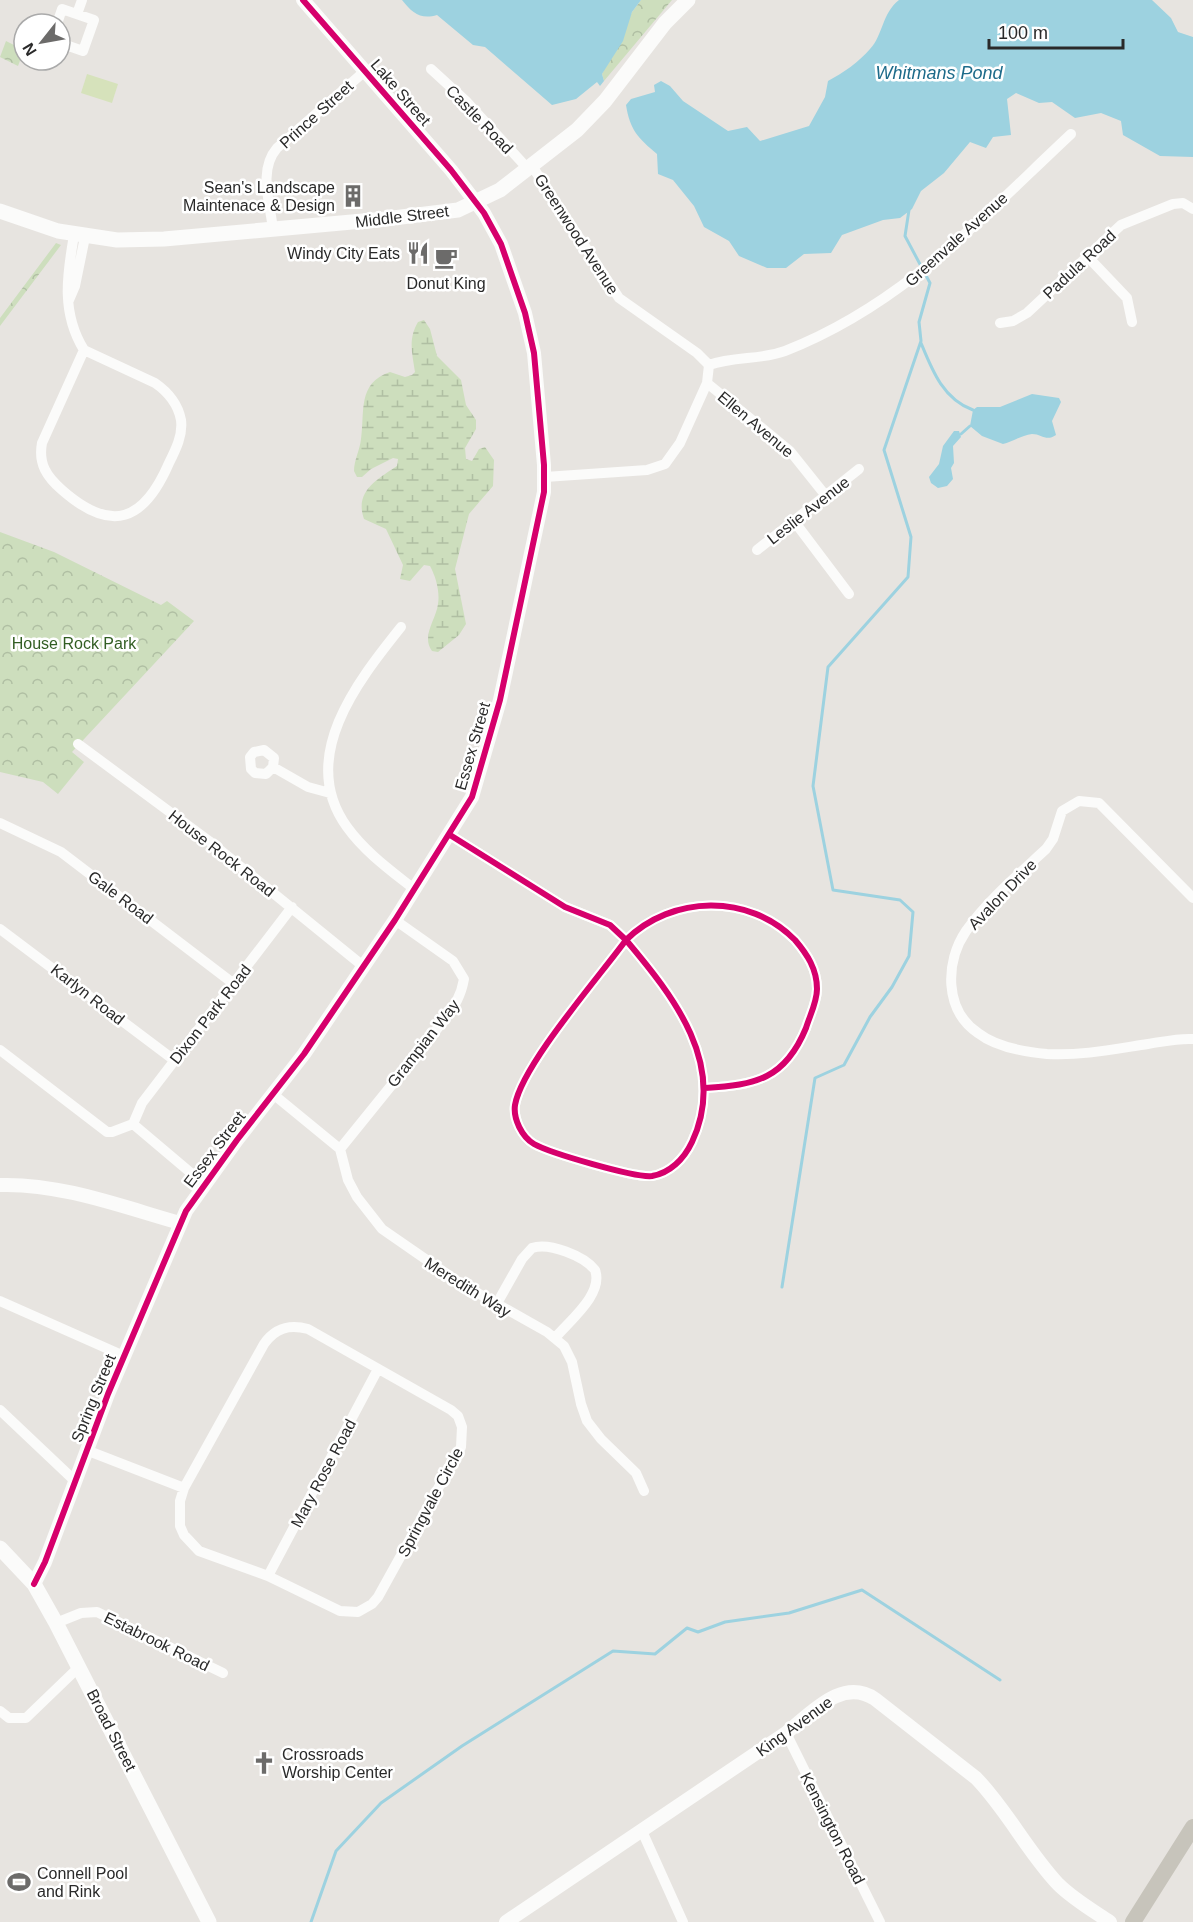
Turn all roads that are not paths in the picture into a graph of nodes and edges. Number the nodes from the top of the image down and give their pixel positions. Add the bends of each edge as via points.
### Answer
1 (82, 0) edge
2 (303, 0) edge
3 (688, 0) edge
4 (72, 12) edge
5 (77, 14) junction
6 (72, 47) edge
7 (431, 69) dead end
8 (365, 71) junction
9 (1071, 134) dead end
10 (530, 168) junction
11 (477, 203) junction
12 (1193, 209) edge
13 (0, 211) edge
14 (273, 229) junction
15 (80, 236) junction
16 (1088, 257) junction
17 (1132, 322) dead end
18 (1000, 323) dead end
19 (84, 350) junction
20 (710, 365) junction
21 (707, 382) junction
22 (859, 470) dead end
23 (545, 477) junction
24 (825, 495) junction
25 (794, 521) junction
26 (757, 550) dead end
27 (849, 594) dead end
28 (401, 627) dead end
29 (78, 744) dead end
30 (273, 767) dead end
31 (330, 794) junction
32 (0, 824) edge
33 (450, 835) junction
34 (414, 889) junction
35 (1193, 898) edge
36 (292, 907) junction
37 (395, 920) junction
38 (0, 930) edge
39 (626, 940) junction
40 (363, 966) junction
41 (234, 984) junction
42 (1193, 1039) edge
43 (0, 1050) edge
44 (174, 1060) junction
45 (705, 1088) junction
46 (273, 1094) junction
47 (133, 1124) junction
48 (340, 1149) junction
49 (204, 1184) junction
50 (0, 1185) edge
51 (180, 1223) junction
52 (0, 1301) edge
53 (496, 1305) junction
54 (555, 1338) junction
55 (124, 1356) junction
56 (378, 1369) junction
57 (0, 1410) edge
58 (86, 1450) junction
59 (75, 1481) junction
60 (184, 1488) junction
61 (644, 1491) dead end
62 (0, 1548) edge
63 (268, 1576) junction
64 (34, 1584) junction
65 (57, 1623) junction
66 (80, 1666) junction
67 (223, 1673) dead end
68 (0, 1711) edge
69 (786, 1733) junction
70 (1193, 1827) edge
71 (642, 1832) junction
72 (209, 1922) edge
73 (506, 1922) edge
74 (683, 1922) edge
75 (880, 1922) edge
76 (1110, 1922) edge
77 (1133, 1922) edge

1 - 5 street
2 - 8 street, Lake Street
3 - 10 main road, Middle Street via 665,23 591,117
4 - 5 street
5 - 6 street via 94,20 83,51
7 - 10 street, Castle Road
8 - 11 street, Lake Street
8 - 14 street, Prince Street via 269,159
9 - 20 street, Greenvale Avenue via 924,271 880,302 786,351
10 - 11 main road, Middle Street
10 - 20 street, Greenwood Avenue via 619,298
11 - 14 main road, Middle Street via 438,214
11 - 23 street, Essex Street via 501,244 528,323 537,375
12 - 16 street, Padula Road via 1183,203 1173,204 1128,221
13 - 15 main road, Middle Street
14 - 15 main road, Middle Street via 146,240
15 - 19 street via 75,286 69,300 70,323
16 - 17 street via 1127,298
16 - 18 street, Padula Road via 1027,313
19 - 19 street via 155,383 178,409 180,436 158,489 150,500 129,514 103,515 84,508 52,482 41,460 42,443
20 - 21 street
21 - 23 street via 675,452 660,467
21 - 24 street, Ellen Avenue via 790,451
22 - 24 street, Leslie Avenue
23 - 33 street, Essex Street via 492,730 472,797
24 - 25 street, Leslie Avenue
25 - 26 street, Leslie Avenue
25 - 27 street
28 - 31 street via 355,688 339,721 328,767
29 - 36 street, House Rock Road
30 - 31 street via 308,787
31 - 34 street via 356,839
32 - 41 street, Gale Road via 61,852
33 - 34 street, Essex Street
33 - 39 street via 565,907 610,926
34 - 37 street, Essex Street
35 - 42 street, Avalon Drive via 1104,807 1093,801 1079,801 1062,811 1046,849 966,931 950,976 954,1001 969,1026 984,1037 1018,1049 1072,1053
36 - 40 street, House Rock Road
36 - 41 street, Dixon Park Road
37 - 40 street, Essex Street
37 - 48 street, Grampian Way via 453,961 464,979 462,990 445,1019
38 - 44 street, Karlyn Road
39 - 45 street via 683,1017 695,1042
39 - 45 street via 656,918 676,910 719,905 769,920 787,932 809,958 817,989 815,1005 800,1042 786,1063 762,1080
39 - 45 street via 532,1066 515,1107 523,1135 534,1144 577,1159 633,1175 651,1176 681,1160 690,1146 704,1109
40 - 46 street, Essex Street
41 - 44 street, Dixon Park Road
43 - 47 street via 107,1132
44 - 47 street, Dixon Park Road via 142,1104
46 - 48 street
46 - 49 street, Essex Street
47 - 49 street
48 - 53 street, Meredith Way via 348,1180 382,1229
49 - 51 street, Essex Street
50 - 51 street via 65,1192
51 - 55 street, Spring Street
52 - 55 street
53 - 54 street, Meredith Way
53 - 54 street via 532,1248 549,1247 583,1260 595,1270 597,1284
54 - 61 street, Meredith Way via 572,1362 587,1421 636,1473
55 - 58 street, Spring Street
56 - 60 street, Springvale Circle via 308,1329 296,1326 279,1330 264,1344
56 - 63 street, Mary Rose Road
56 - 63 street, Springvale Circle via 452,1410 462,1426 461,1448 378,1597 366,1609 340,1611
57 - 59 street
58 - 59 street, Spring Street
58 - 60 street
59 - 64 street, Spring Street
60 - 63 street, Springvale Circle via 180,1526 190,1543 199,1551
62 - 64 main road, Broad Street
64 - 65 main road, Broad Street
65 - 66 main road, Broad Street
65 - 67 street, Estabrook Road via 81,1613 97,1612
66 - 68 street via 26,1718 9,1718
66 - 72 main road, Broad Street
69 - 71 street, King Avenue
69 - 75 street, Kensington Road
69 - 76 street, King Avenue via 840,1694 860,1690 868,1694 976,1778 1057,1882
70 - 77 main road
71 - 73 street, King Avenue
71 - 74 street

